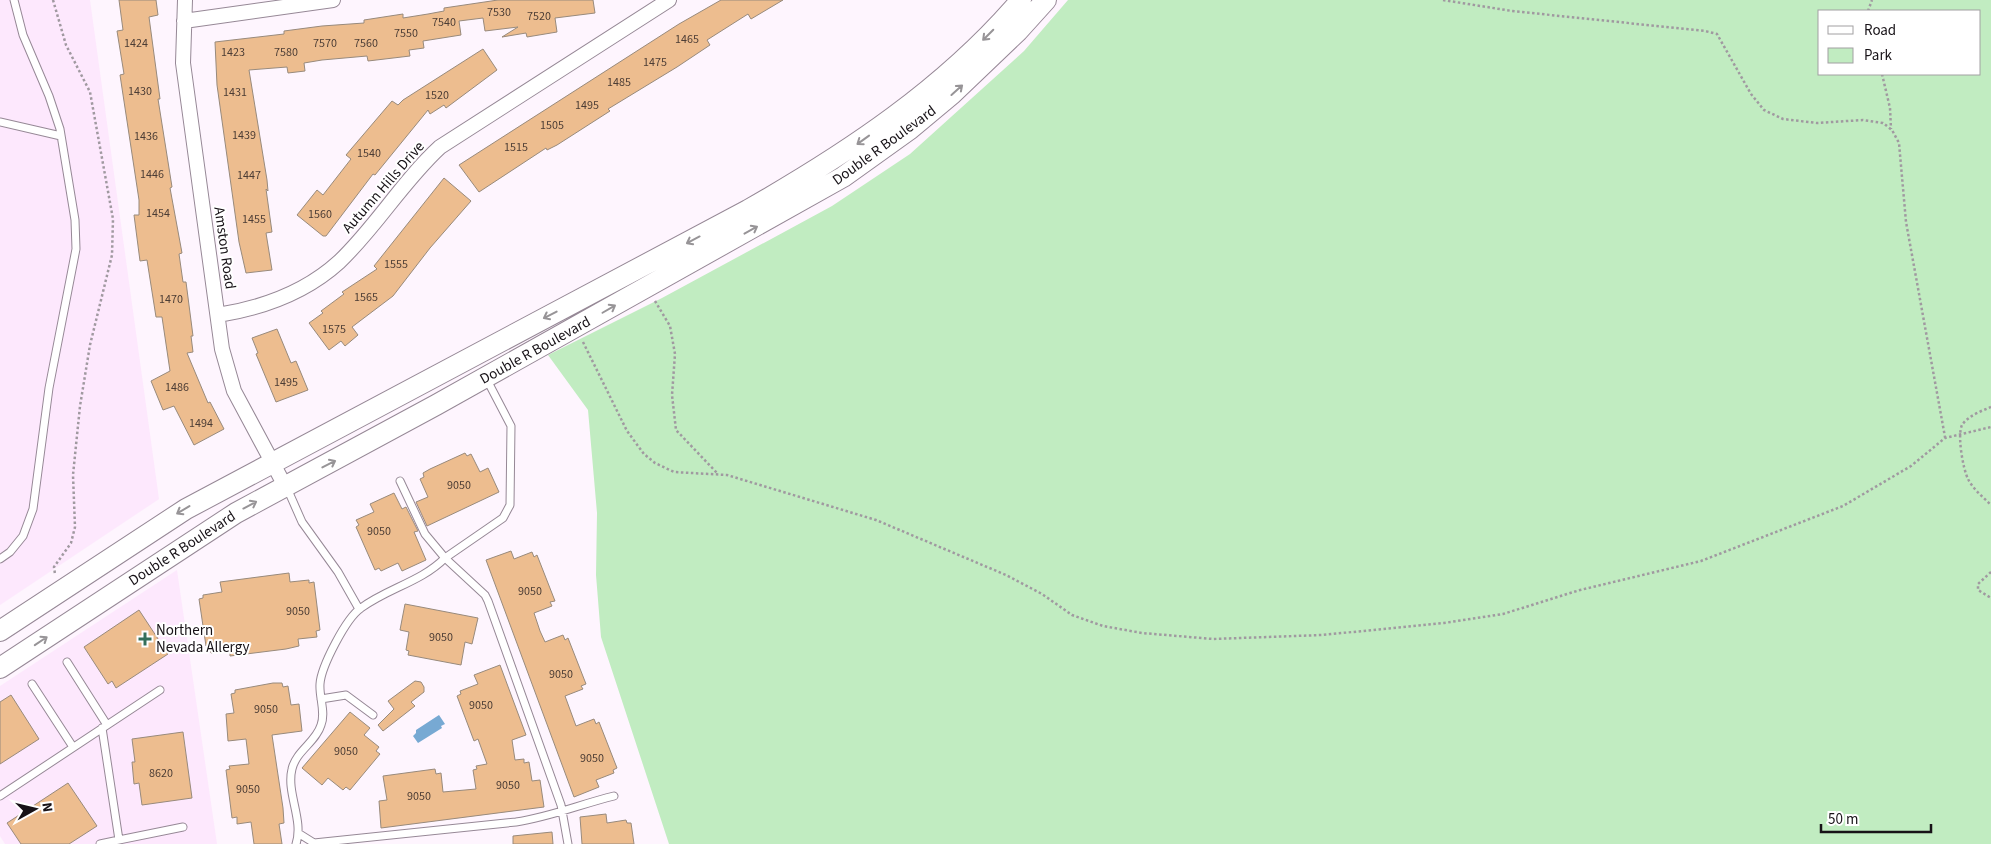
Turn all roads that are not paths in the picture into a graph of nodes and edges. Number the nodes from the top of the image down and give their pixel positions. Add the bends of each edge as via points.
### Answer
1 (14, 0) edge
2 (185, 0) edge
3 (333, 0) edge
4 (669, 0) edge
5 (1022, 0) edge
6 (1046, 0) edge
7 (649, 5) edge
8 (184, 21) junction
9 (0, 122) edge
10 (61, 136) junction
11 (218, 315) junction
12 (486, 378) junction
13 (272, 462) junction
14 (400, 481) dead end
15 (285, 486) junction
16 (445, 558) junction
17 (0, 559) edge
18 (359, 609) junction
19 (0, 631) edge
20 (67, 662) dead end
21 (0, 668) edge
22 (32, 684) dead end
23 (160, 690) dead end
24 (320, 699) junction
25 (372, 715) dead end
26 (105, 727) junction
27 (73, 748) junction
28 (0, 796) edge
29 (614, 796) dead end
30 (562, 812) junction
31 (184, 827) dead end
32 (298, 832) junction
33 (119, 840) junction
34 (100, 844) edge
35 (296, 844) edge
36 (568, 844) edge

1 - 10 lane via 23,35 49,96
2 - 8 street, Amston Road
3 - 8 street
4 - 7 street, Autumn Hills Drive
5 -> 13 main road, Double R Boulevard via 943,77 885,124 825,165 748,210
12 -> 6 main road, Double R Boulevard via 851,172 952,94
7 - 11 street, Autumn Hills Drive via 440,147 420,165 339,262 317,279 269,303
8 - 11 street, Amston Road via 182,63
9 - 10 lane
10 - 17 lane via 75,220 76,249 49,388 33,509 23,536
11 - 13 street, Amston Road via 226,368 234,391
15 -> 12 main road, Double R Boulevard
12 - 16 lane via 511,426 510,505 503,518
13 - 15 street, Amston Road
13 -> 19 main road, Double R Boulevard via 186,509
14 - 16 lane via 425,534
15 - 18 lane via 302,522 338,572
21 -> 15 main road, Double R Boulevard via 215,526
16 - 18 lane via 423,576
16 - 30 lane via 488,601
18 - 24 lane via 322,674
20 - 26 lane
22 - 27 lane
23 - 26 lane
24 - 25 lane via 346,695
24 - 32 lane via 321,728 294,762 291,772
26 - 27 lane
26 - 33 lane
27 - 28 lane
29 - 30 lane
30 - 32 lane via 516,822 314,843
30 - 36 lane
31 - 33 lane
32 - 35 lane
33 - 34 lane

